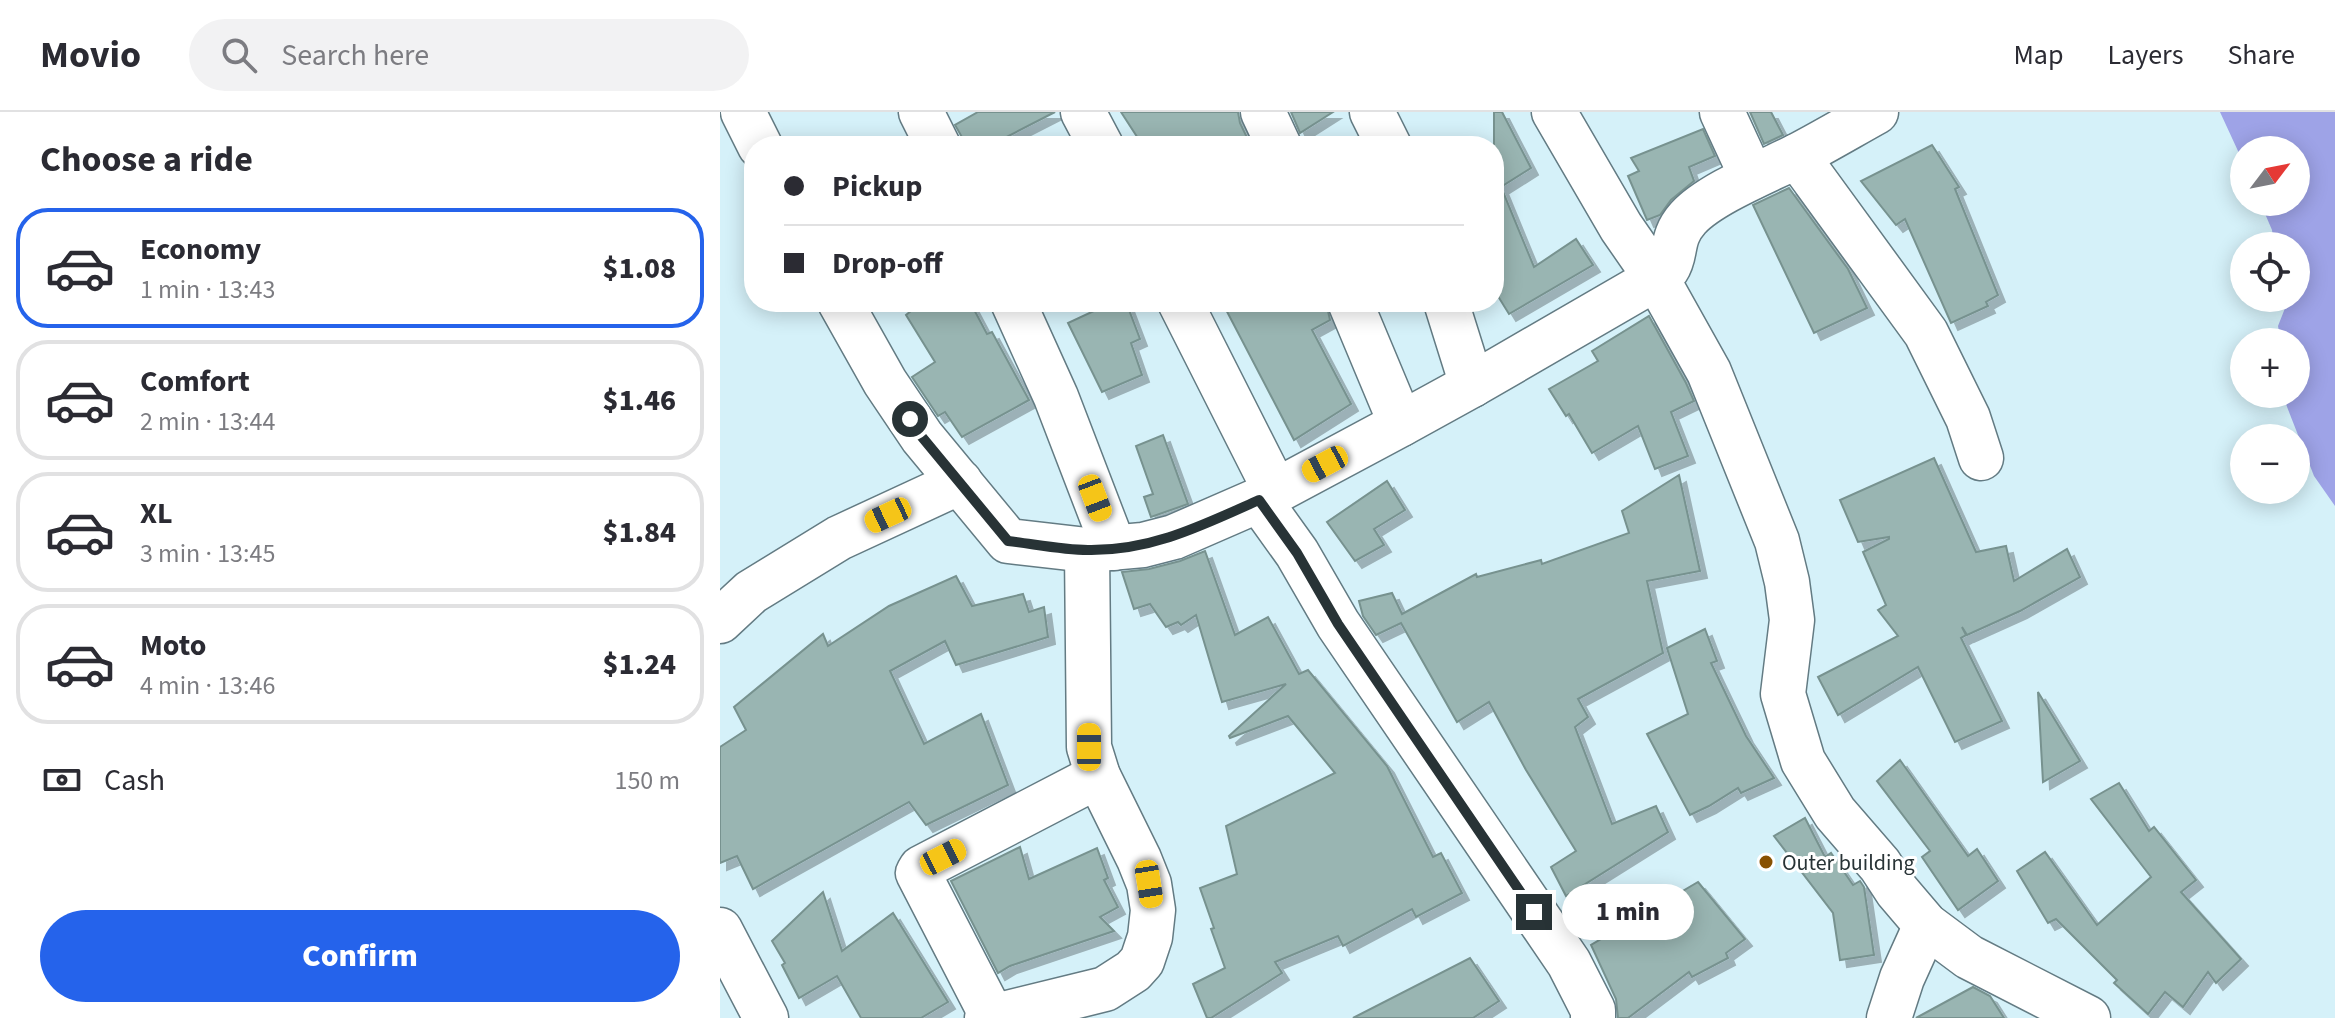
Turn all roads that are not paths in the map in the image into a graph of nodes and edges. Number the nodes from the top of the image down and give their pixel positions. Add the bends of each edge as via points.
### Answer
1 (743, 112) edge
2 (921, 112) edge
3 (1083, 112) edge
4 (1263, 112) edge
5 (1372, 112) edge
6 (1554, 112) edge
7 (1722, 112) edge
8 (1876, 112) edge
9 (755, 136) edge
10 (933, 136) edge
11 (1096, 136) edge
12 (1274, 136) edge
13 (1384, 136) edge
14 (1797, 156) junction
15 (1752, 177) junction
16 (1657, 279) junction
17 (846, 312) edge
18 (1018, 312) edge
19 (1185, 312) edge
20 (1354, 312) edge
21 (1449, 312) edge
22 (1472, 385) junction
23 (1401, 424) junction
24 (1981, 458) dead end
25 (960, 482) junction
26 (1267, 495) junction
27 (1100, 549) junction
28 (720, 621) edge
29 (1098, 776) junction
30 (1926, 925) junction
31 (720, 930) edge
32 (1107, 1003) edge
33 (989, 1017) edge
34 (766, 1018) edge
35 (1593, 1018) edge
36 (1889, 1018) edge
37 (2088, 1018) edge

1 - 9 street
2 - 10 street
3 - 11 street
4 - 12 street
5 - 13 street
6 - 16 street
7 - 15 street
8 - 14 street
14 - 15 street
14 - 24 street via 1926,333 1968,418
15 - 16 street via 1689,218 1676,237 1671,265
16 - 22 street
16 - 30 street via 1709,372 1782,555 1792,620 1783,694 1803,761 1835,813
17 - 25 street via 922,437
18 - 27 street via 1056,397
19 - 26 street
20 - 23 street
21 - 22 street
22 - 23 street
23 - 26 street
25 - 27 street via 1008,541
25 - 28 street via 839,538 751,592
26 - 27 street via 1174,537
26 - 35 street via 1347,637 1569,963
27 - 29 street via 1089,747
29 - 32 street via 1139,859 1153,910 1142,961
29 - 33 street via 918,873
30 - 36 street
30 - 37 street via 1969,957
31 - 34 street
32 - 33 street

